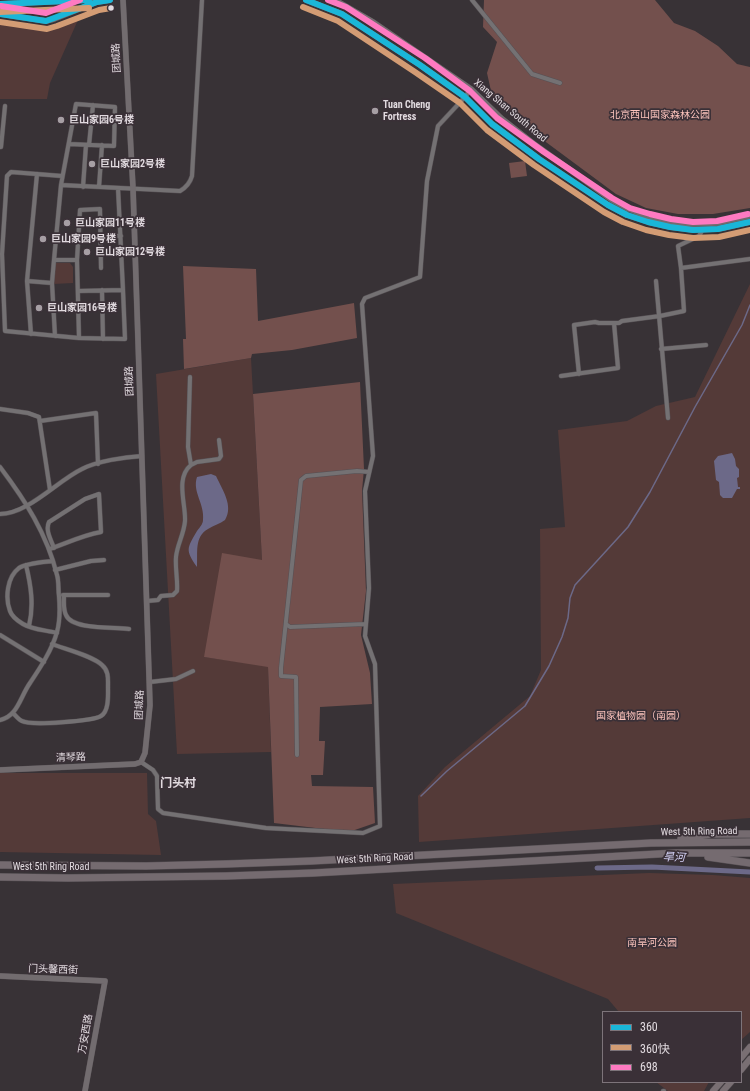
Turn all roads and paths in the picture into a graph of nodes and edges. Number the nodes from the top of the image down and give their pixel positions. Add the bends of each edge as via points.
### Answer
1 (110, 0) edge
2 (123, 0) edge
3 (202, 0) edge
4 (306, 0) edge
5 (335, 0) edge
6 (472, 0) edge
7 (97, 2) junction
8 (0, 4) edge
9 (0, 14) edge
10 (560, 83) dead end
11 (471, 89) junction
12 (465, 97) junction
13 (93, 105) junction
14 (5, 106) dead end
15 (69, 144) junction
16 (88, 145) junction
17 (102, 145) junction
18 (0, 147) edge
19 (36, 174) junction
20 (62, 176) junction
21 (61, 185) junction
22 (83, 186) junction
23 (99, 187) junction
24 (118, 188) junction
25 (133, 188) junction
26 (750, 216) edge
27 (750, 222) edge
28 (703, 230) junction
29 (101, 236) junction
30 (121, 236) junction
31 (750, 259) edge
32 (54, 260) junction
33 (77, 260) junction
34 (101, 268) dead end
35 (682, 268) junction
36 (28, 281) junction
37 (656, 281) dead end
38 (52, 283) junction
39 (102, 290) junction
40 (123, 290) junction
41 (78, 291) junction
42 (660, 316) junction
43 (614, 323) junction
44 (31, 334) junction
45 (55, 336) junction
46 (79, 338) junction
47 (103, 339) junction
48 (706, 345) dead end
49 (661, 349) junction
50 (579, 374) junction
51 (561, 376) dead end
52 (190, 377) dead end
53 (0, 409) edge
54 (668, 418) dead end
55 (40, 421) junction
56 (219, 440) dead end
57 (142, 456) junction
58 (98, 464) junction
59 (191, 465) junction
60 (0, 468) edge
61 (369, 472) junction
62 (50, 490) junction
63 (27, 505) junction
64 (0, 514) edge
65 (52, 548) junction
66 (104, 560) dead end
67 (53, 561) junction
68 (26, 565) junction
69 (55, 570) junction
70 (108, 595) dead end
71 (59, 596) junction
72 (64, 596) junction
73 (147, 601) junction
74 (286, 624) junction
75 (365, 624) junction
76 (29, 626) junction
77 (129, 629) dead end
78 (57, 633) junction
79 (0, 635) edge
80 (52, 644) junction
81 (44, 662) junction
82 (193, 671) dead end
83 (150, 682) junction
84 (13, 713) junction
85 (0, 720) edge
86 (297, 755) dead end
87 (141, 762) junction
88 (0, 770) edge
89 (750, 834) edge
90 (750, 842) edge
91 (651, 843) junction
92 (676, 853) junction
93 (750, 853) edge
94 (750, 862) edge
95 (0, 865) edge
96 (0, 877) edge
97 (0, 976) edge
98 (105, 981) joint
99 (750, 1047) edge
100 (742, 1057) edge
101 (750, 1059) edge
102 (742, 1069) edge
103 (720, 1083) edge
104 (730, 1083) edge
105 (85, 1091) edge
106 (713, 1091) edge
107 (723, 1091) edge

1 - 7 street
2 - 25 street, 团城路
3 - 25 street via 190,183 180,191
4 - 12 street, Xiang Shan South Road via 342,14
5 - 11 street, Xiang Shan South Road
6 - 10 street via 532,74
7 - 8 street via 88,0
7 - 9 street via 46,21
11 - 12 street
11 - 26 street, Xiang Shan South Road via 501,118 534,144 612,200 629,209 656,218 693,224 717,223
12 - 28 street, Xiang Shan South Road via 492,124 608,205 648,222
12 - 61 street via 438,126 427,181 420,278 365,298 362,304 373,456
13 - 15 street via 76,104
13 - 16 street
13 - 17 street via 115,107 114,146
14 - 18 street
15 - 16 street
15 - 20 street
16 - 17 street
16 - 22 street
17 - 23 street
19 - 20 street
19 - 36 street
19 - 44 street via 10,172 8,176 2,254 6,331
20 - 21 street
21 - 22 street
21 - 32 street
22 - 23 street
23 - 24 street
24 - 25 street
24 - 30 street
25 - 57 street, 团城路
27 - 28 street, Xiang Shan South Road
28 - 35 street via 699,236 678,246
29 - 30 street
29 - 33 street via 100,209 80,210
29 - 34 street
30 - 40 street
31 - 35 street
32 - 33 street
32 - 38 street
33 - 41 street
35 - 42 street via 684,311
36 - 38 street
36 - 44 street
37 - 42 street
38 - 45 street
39 - 40 street
39 - 41 street
39 - 47 street
40 - 47 street via 125,339
41 - 46 street
42 - 43 street
42 - 49 street
43 - 50 street via 618,368
43 - 50 street via 574,325
44 - 45 street
45 - 46 street
46 - 47 street
48 - 49 street
49 - 54 street
50 - 51 street
52 - 59 street via 188,447
53 - 55 street via 33,415 39,417
55 - 58 street via 96,413
55 - 62 street
56 - 59 street via 219,459
57 - 58 street
57 - 73 street, 团城路
58 - 62 street via 82,468
59 - 73 street via 187,468 182,485 185,521 176,559 177,591 173,595
60 - 63 street
61 - 74 street via 306,476 301,480
61 - 75 street via 365,491 369,588
62 - 63 street
63 - 64 street via 17,512
63 - 65 street
65 - 65 street via 82,536 101,532 99,494 85,499 49,522 47,529
65 - 67 street
66 - 69 street
67 - 68 street
67 - 69 street
68 - 76 street via 32,604
68 - 76 street via 12,575 8,595 10,612 24,625
69 - 71 street via 58,576
70 - 72 street
71 - 72 street
71 - 78 street
72 - 77 street via 64,609 70,620 80,625
73 - 83 street, 团城路
74 - 75 street via 290,627
74 - 86 street via 280,668 281,676 296,677
75 - 87 street via 365,636 375,664 380,826 363,833 266,828 163,813 158,808 157,776
76 - 78 street
78 - 80 street
79 - 81 street
80 - 81 street
80 - 84 street via 91,658 108,671 106,709 101,716 31,724 22,721
81 - 84 street
82 - 83 street via 176,679
83 - 87 street, 团城路 via 145,753
84 - 85 street
87 - 88 street, 清琴路
89 - 91 highway via 711,834
90 - 91 highway, West 5th Ring Road
91 - 95 highway, West 5th Ring Road via 226,864
92 - 93 highway, West 5th Ring Road
92 - 94 highway
92 - 96 highway, West 5th Ring Road via 313,873
97 - 98 street, 门头馨西街
98 - 105 street, 万安西路
99 - 100 main road
101 - 102 main road
103 - 106 main road
104 - 107 main road

